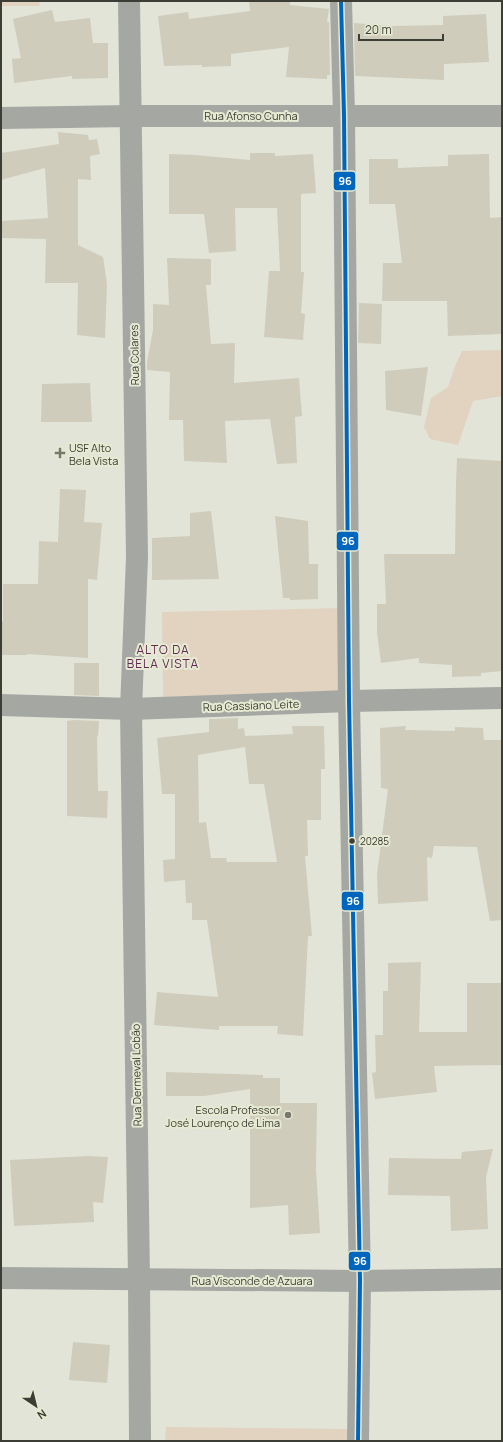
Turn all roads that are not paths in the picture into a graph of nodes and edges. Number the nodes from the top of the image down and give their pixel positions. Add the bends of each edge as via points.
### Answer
1 (129, 1) edge
2 (341, 1) edge
3 (344, 115) junction
4 (131, 116) junction
5 (502, 116) edge
6 (1, 118) edge
7 (502, 698) edge
8 (349, 701) junction
9 (1, 705) edge
10 (131, 709) junction
11 (1, 1278) edge
12 (139, 1279) junction
13 (502, 1279) edge
14 (360, 1280) junction
15 (140, 1441) edge
16 (358, 1441) edge

1 - 4 street, Rua Colares
2 - 3 street
3 - 4 street, Rua Afonso Cunha
3 - 5 street, Rua Afonso Cunha
3 - 8 street
4 - 6 street, Rua Afonso Cunha
4 - 10 street, Rua Colares via 136,557
7 - 8 street, Rua Cassiano Leite
8 - 10 street, Rua Cassiano Leite
8 - 14 street
9 - 10 street, Rua Cassiano Leite
10 - 12 street, Rua Dermeval Lobão
11 - 12 street, Rua Visconde de Azuara
12 - 14 street, Rua Visconde de Azuara
12 - 15 street, Rua Dermeval Lobão
13 - 14 street, Rua Visconde de Azuara
14 - 16 street

